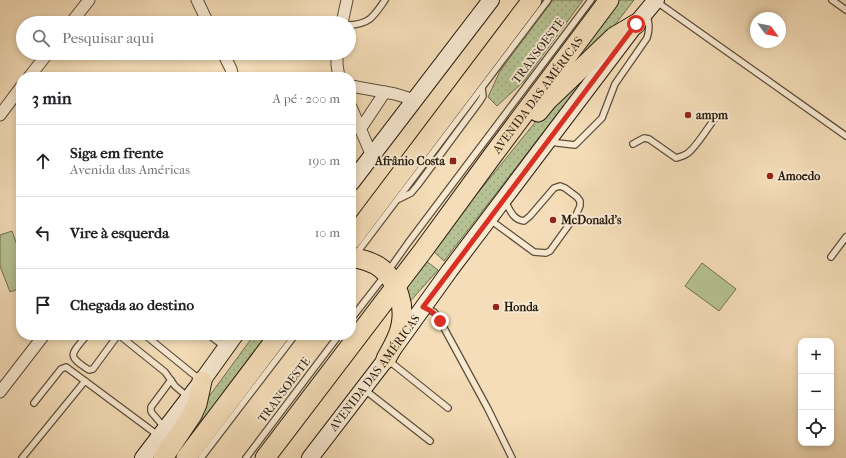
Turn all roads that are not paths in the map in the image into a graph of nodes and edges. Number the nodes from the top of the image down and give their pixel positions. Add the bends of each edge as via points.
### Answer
1 (89, 0) edge
2 (197, 0) edge
3 (347, 0) edge
4 (385, 0) edge
5 (491, 0) edge
6 (532, 0) edge
7 (548, 0) edge
8 (591, 0) edge
9 (609, 0) edge
10 (832, 0) edge
11 (648, 9) edge
12 (846, 10) edge
13 (76, 16) edge
14 (205, 16) edge
15 (344, 16) edge
16 (356, 25) edge
17 (42, 60) edge
18 (226, 60) edge
19 (337, 60) edge
20 (33, 72) edge
21 (232, 72) edge
22 (338, 72) edge
23 (356, 87) edge
24 (385, 92) junction
25 (16, 94) edge
26 (415, 100) junction
27 (0, 115) edge
28 (716, 117) dead end
29 (356, 119) edge
30 (360, 128) junction
31 (846, 136) edge
32 (547, 142) junction
33 (633, 144) dead end
34 (493, 155) junction
35 (372, 156) junction
36 (356, 177) edge
37 (504, 199) junction
38 (489, 219) junction
39 (846, 237) edge
40 (356, 248) edge
41 (356, 249) edge
42 (356, 256) edge
43 (831, 257) dead end
44 (391, 280) junction
45 (423, 307) junction
46 (356, 314) edge
47 (356, 329) edge
48 (40, 340) edge
49 (82, 340) edge
50 (114, 340) edge
51 (124, 340) edge
52 (151, 340) edge
53 (230, 340) edge
54 (275, 340) edge
55 (290, 340) edge
56 (335, 340) edge
57 (349, 340) edge
58 (386, 359) junction
59 (171, 380) junction
60 (85, 381) junction
61 (202, 381) junction
62 (363, 389) junction
63 (0, 392) edge
64 (189, 397) junction
65 (34, 403) dead end
66 (448, 408) dead end
67 (162, 432) junction
68 (430, 441) dead end
69 (22, 458) edge
70 (143, 458) edge
71 (163, 458) edge
72 (186, 458) edge
73 (202, 458) edge
74 (246, 458) edge
75 (265, 458) edge
76 (310, 458) edge
77 (512, 458) edge

1 - 13 street
2 - 14 street
3 - 15 street
4 - 16 lane via 370,20
5 - 26 main road
6 - 40 highway
7 - 41 lane, TRANSOESTE via 482,88 483,96 480,101 417,186 411,193 398,199
8 - 44 lane, TRANSOESTE via 435,201 431,213 408,243
9 - 34 highway, AVENIDA DAS AMÉRICAS
10 - 12 lane
11 - 31 lane
11 - 32 main road, AVENIDA DAS AMÉRICAS
11 - 32 lane via 647,38 615,84 602,118 575,145
11 - 34 highway via 614,37 547,101 522,134
17 - 20 street
18 - 21 street
19 - 22 street
23 - 24 street
24 - 26 street
24 - 30 street
25 - 27 street
26 - 35 main road
28 - 33 lane via 693,148 681,158 676,158 649,139 644,138
29 - 30 street
30 - 35 street
32 - 37 main road, AVENIDA DAS AMÉRICAS
34 - 44 highway, AVENIDA DAS AMÉRICAS
35 - 36 main road
37 - 38 main road, AVENIDA DAS AMÉRICAS
37 - 38 lane via 514,217 520,221 530,216 554,188 560,186 577,197 580,206 560,238 546,253 534,252
38 - 45 main road, AVENIDA DAS AMÉRICAS
39 - 43 lane
42 - 44 highway via 377,266
44 - 46 lane, TRANSOESTE
44 - 47 highway, AVENIDA DAS AMÉRICAS
44 - 58 highway via 402,306 401,326
45 - 58 main road, AVENIDA DAS AMÉRICAS
45 - 77 lane via 438,317
48 - 63 street
49 - 50 lane via 73,357 89,370 93,369
51 - 59 lane via 165,372
52 - 61 lane
53 - 61 main road
54 - 72 highway
55 - 73 lane, TRANSOESTE
56 - 74 lane, TRANSOESTE
57 - 75 highway, AVENIDA DAS AMÉRICAS
58 - 62 main road, AVENIDA DAS AMÉRICAS
58 - 66 lane
59 - 64 lane
59 - 67 lane via 151,411
60 - 65 lane via 66,367 60,369
60 - 67 lane
60 - 69 lane
61 - 64 main road
61 - 71 highway via 192,415
62 - 68 lane
62 - 76 main road, AVENIDA DAS AMÉRICAS
64 - 67 main road
67 - 70 main road

